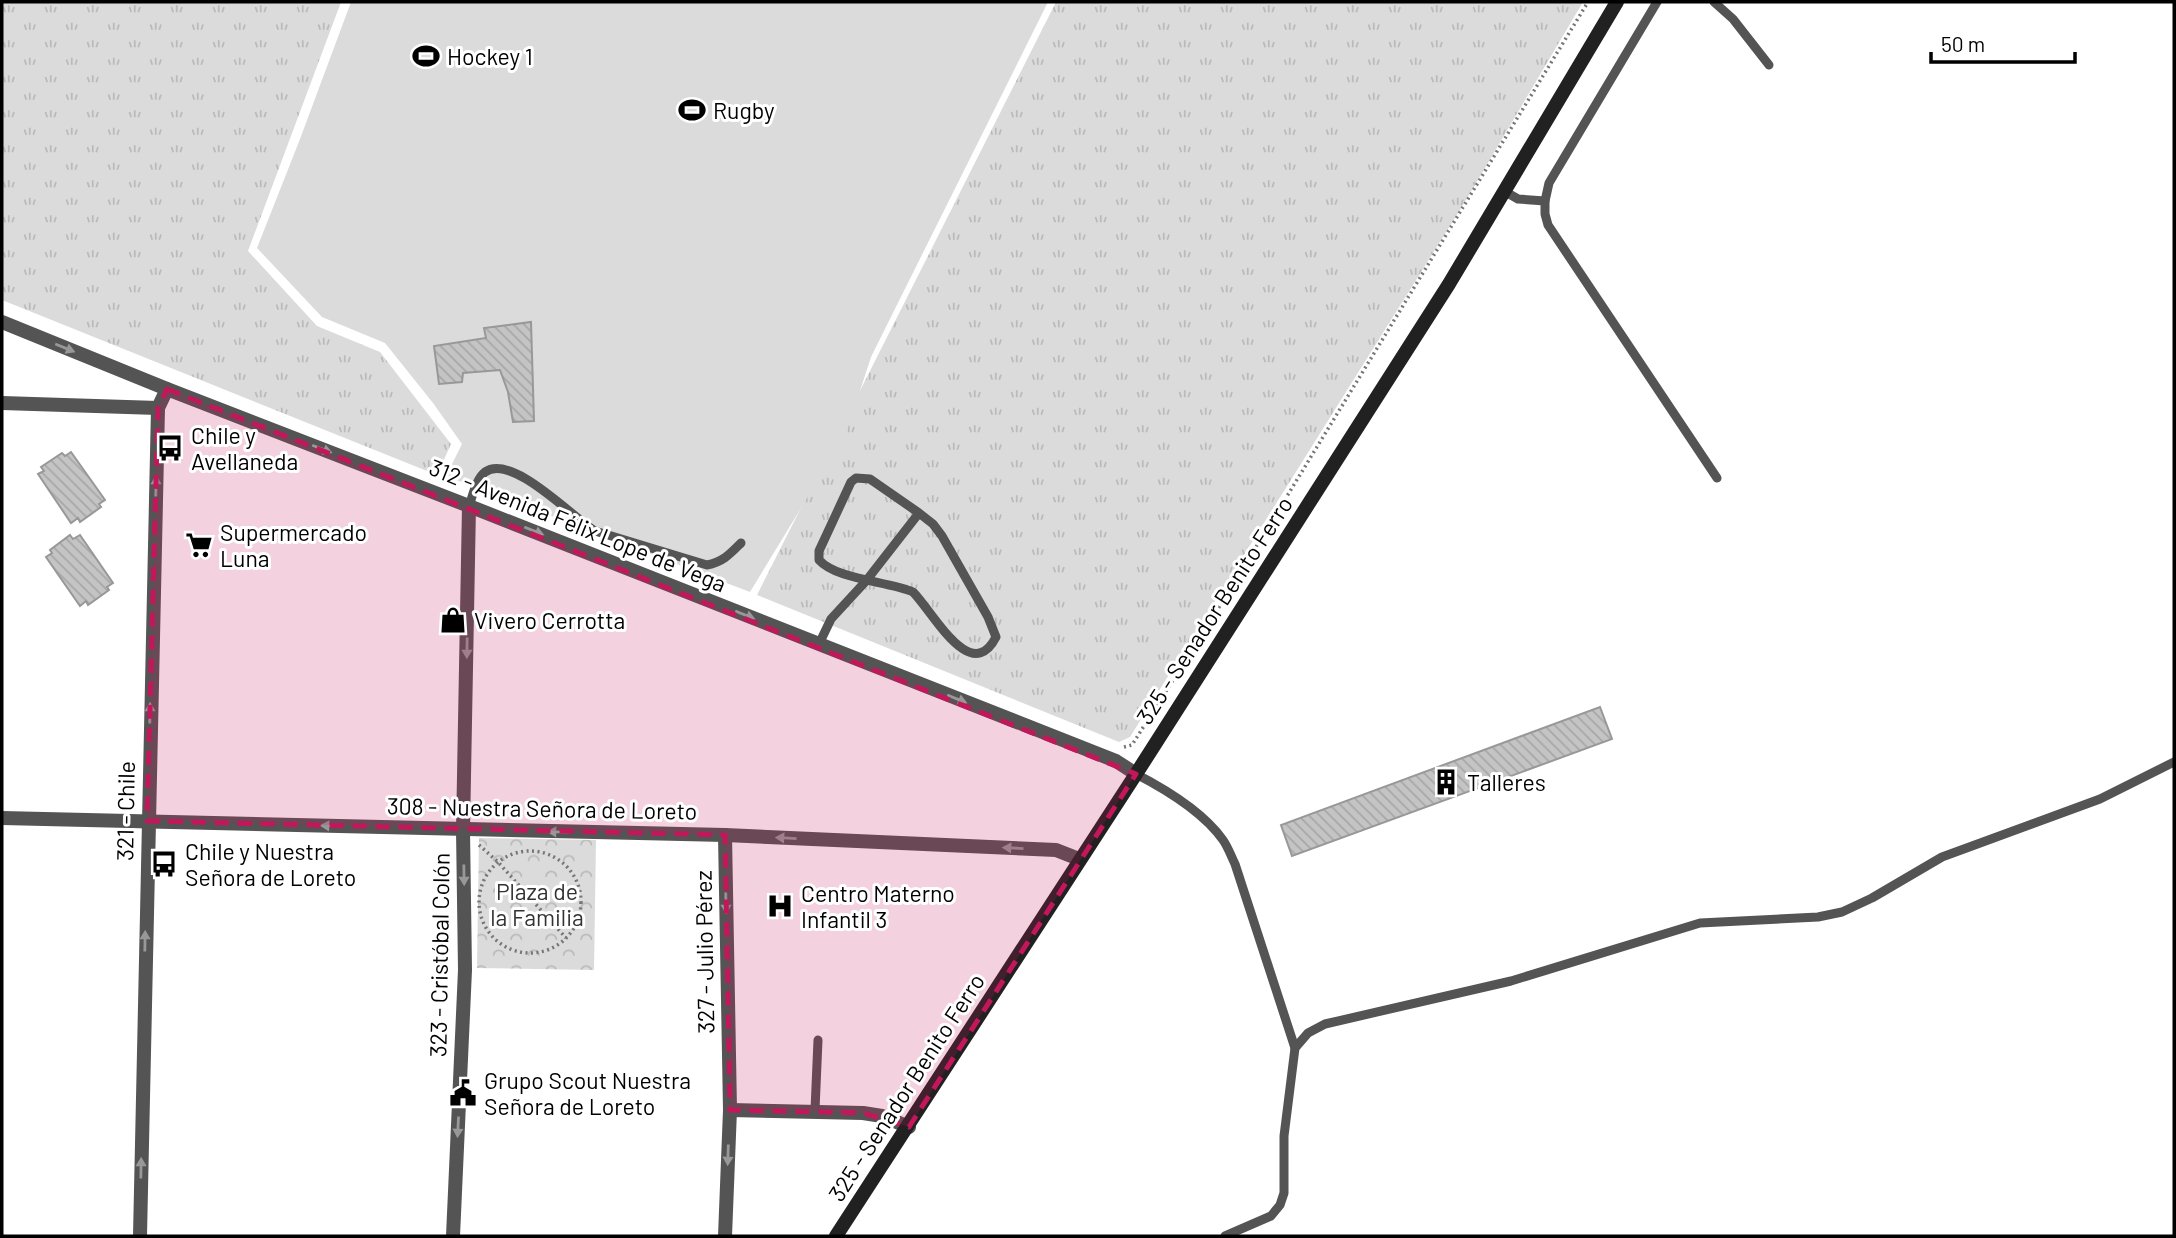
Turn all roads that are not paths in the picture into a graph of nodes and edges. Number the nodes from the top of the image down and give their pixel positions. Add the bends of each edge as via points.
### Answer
1 (1617, 2) edge
2 (1657, 2) edge
3 (1714, 2) edge
4 (1769, 65) dead end
5 (1504, 191) junction
6 (1545, 201) junction
7 (2, 322) edge
8 (167, 389) junction
9 (2, 404) edge
10 (158, 408) junction
11 (1717, 478) dead end
12 (470, 506) junction
13 (919, 513) junction
14 (741, 543) dead end
15 (866, 581) junction
16 (819, 644) junction
17 (2174, 762) edge
18 (1136, 774) junction
19 (2, 818) edge
20 (148, 821) junction
21 (463, 830) junction
22 (725, 835) junction
23 (1079, 859) junction
24 (818, 1040) dead end
25 (1295, 1048) junction
26 (730, 1110) junction
27 (815, 1110) junction
28 (909, 1127) junction
29 (140, 1236) edge
30 (453, 1236) edge
31 (725, 1236) edge
32 (836, 1236) edge
33 (1225, 1236) edge

1 - 5 main road, 325 - Senador Benito Ferro
2 - 6 lane via 1549,183
3 - 4 lane
5 - 6 lane via 1518,199
5 - 18 main road, 325 - Senador Benito Ferro
6 - 11 lane via 1548,225
7 -> 8 street, 312 - Avenida Félix Lope de Vega
8 - 10 street, 321 - Chile
8 -> 12 street, 312 - Avenida Félix Lope de Vega
9 - 10 street
20 -> 10 street, 321 - Chile
12 - 14 lane via 484,473 495,468 524,477 595,531 707,565 719,563
12 -> 16 street, 312 - Avenida Félix Lope de Vega
12 -> 21 street, 323 - Cristóbal Colón
13 - 15 lane
13 - 15 lane via 870,480 851,482 819,560
13 - 15 lane via 942,536 982,606 996,637 990,648 969,654 913,592
15 - 16 lane via 831,619
16 -> 18 street, 312 - Avenida Félix Lope de Vega via 1116,761
17 - 25 lane via 2100,799 1942,857 1842,912 1700,923 1511,981 1325,1024 1308,1032
18 - 23 main road, 325 - Senador Benito Ferro
18 - 25 lane via 1175,797 1224,841 1236,864
19 - 20 street, 308 - Nuestra Señora de Loreto
21 -> 20 street, 308 - Nuestra Señora de Loreto
29 -> 20 street, 321 - Chile
22 -> 21 street, 308 - Nuestra Señora de Loreto
21 -> 30 street, 323 - Cristóbal Colón via 465,970
23 -> 22 street, 308 - Nuestra Señora de Loreto via 1056,850
22 -> 26 street, 327 - Julio Pérez
23 - 28 main road, 325 - Senador Benito Ferro
24 - 27 lane
25 - 33 lane via 1280,1205 1271,1216
26 - 27 street
26 -> 31 street, 327 - Julio Pérez
27 - 28 street via 882,1116
28 - 32 main road, 325 - Senador Benito Ferro

